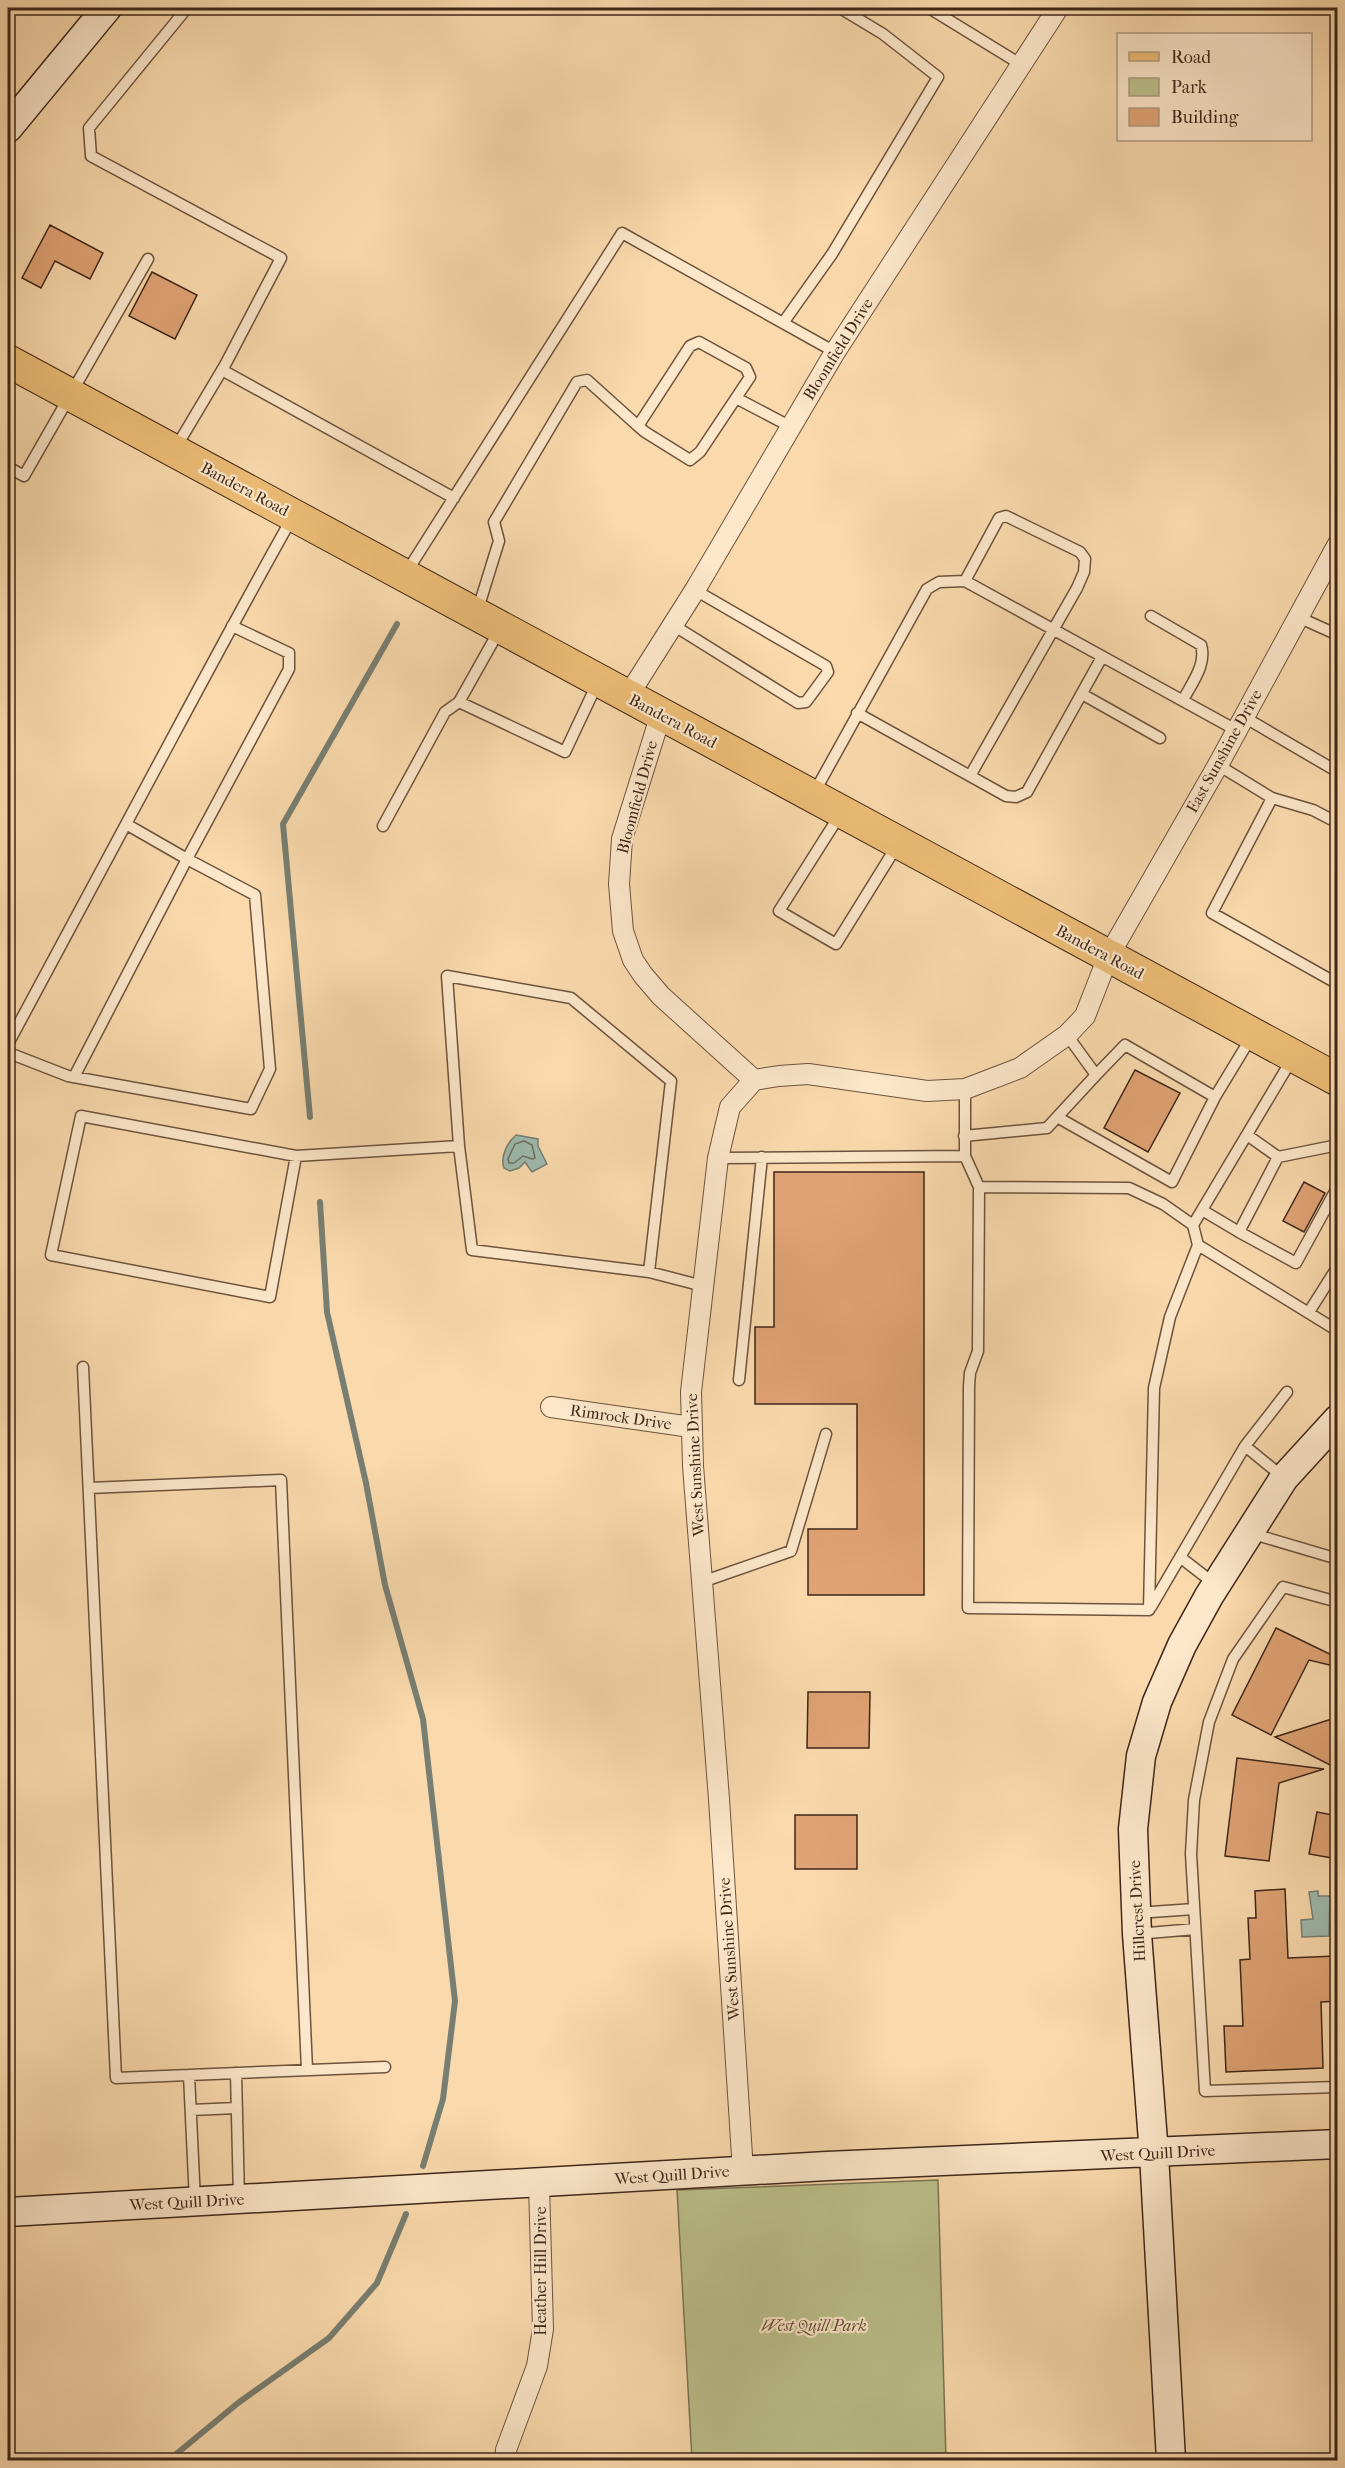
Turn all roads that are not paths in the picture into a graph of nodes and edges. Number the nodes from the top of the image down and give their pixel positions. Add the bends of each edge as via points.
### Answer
1 (106, 8) edge
2 (187, 8) edge
3 (840, 8) edge
4 (929, 8) edge
5 (1058, 8) edge
6 (1022, 65) junction
7 (8, 128) edge
8 (148, 259) dead end
9 (783, 323) junction
10 (835, 352) junction
11 (8, 361) edge
12 (222, 369) junction
13 (71, 395) junction
14 (736, 398) junction
15 (639, 426) junction
16 (791, 427) junction
17 (174, 451) junction
18 (8, 468) edge
19 (454, 498) junction
20 (293, 515) junction
21 (1338, 544) edge
22 (405, 576) junction
23 (965, 581) junction
24 (695, 590) junction
25 (1151, 616) dead end
26 (1298, 617) junction
27 (488, 621) junction
28 (673, 625) junction
29 (232, 626) junction
30 (1053, 630) junction
31 (1338, 635) edge
32 (1102, 657) junction
33 (598, 681) junction
34 (1082, 694) junction
35 (628, 696) junction
36 (1183, 700) junction
37 (459, 702) junction
38 (857, 713) junction
39 (661, 714) junction
40 (1240, 724) junction
41 (1160, 738) dead end
42 (1218, 765) junction
43 (1338, 772) edge
44 (970, 776) junction
45 (812, 796) junction
46 (1272, 798) junction
47 (841, 813) junction
48 (1338, 823) edge
49 (126, 824) junction
50 (383, 826) dead end
51 (898, 843) junction
52 (187, 859) junction
53 (1108, 957) junction
54 (1338, 984) edge
55 (1253, 1034) junction
56 (1067, 1035) junction
57 (8, 1045) edge
58 (1294, 1057) junction
59 (1096, 1075) junction
60 (74, 1077) junction
61 (1336, 1078) edge
62 (754, 1080) junction
63 (965, 1089) junction
64 (1215, 1097) junction
65 (1057, 1117) junction
66 (1247, 1135) junction
67 (964, 1136) junction
68 (1338, 1145) edge
69 (459, 1146) junction
70 (296, 1156) junction
71 (965, 1156) junction
72 (718, 1158) junction
73 (762, 1158) junction
74 (1278, 1158) junction
75 (1338, 1186) edge
76 (979, 1187) junction
77 (1202, 1210) junction
78 (1193, 1225) junction
79 (1239, 1232) junction
80 (1198, 1245) junction
81 (649, 1272) junction
82 (1336, 1273) edge
83 (703, 1286) junction
84 (1309, 1312) junction
85 (1338, 1331) edge
86 (83, 1367) dead end
87 (739, 1380) dead end
88 (1287, 1392) dead end
89 (551, 1407) dead end
90 (1336, 1422) edge
91 (691, 1427) junction
92 (826, 1434) dead end
93 (1245, 1446) junction
94 (1284, 1478) junction
95 (89, 1488) junction
96 (1250, 1533) junction
97 (1180, 1557) junction
98 (1338, 1559) edge
99 (702, 1582) junction
100 (1216, 1585) junction
101 (1338, 1602) edge
102 (1149, 1610) junction
103 (1194, 1909) junction
104 (1137, 1924) junction
105 (1195, 1929) junction
106 (385, 2067) dead end
107 (307, 2070) junction
108 (236, 2073) junction
109 (189, 2075) junction
110 (1338, 2087) edge
111 (237, 2108) junction
112 (191, 2110) junction
113 (1338, 2144) edge
114 (1154, 2154) junction
115 (743, 2171) junction
116 (539, 2184) junction
117 (239, 2199) junction
118 (195, 2201) junction
119 (8, 2212) edge
120 (505, 2460) edge
121 (1171, 2460) edge

1 - 7 street
2 - 12 lane via 89,128 91,156 281,258
3 - 9 lane via 883,34 938,78 832,254
4 - 6 lane
5 - 6 street, Bloomfield Drive
6 - 10 street, Bloomfield Drive
8 - 13 lane
9 - 10 lane
9 - 19 lane via 622,233
10 - 16 street, Bloomfield Drive
11 - 13 main road, Bandera Road
12 - 17 lane
12 - 19 lane
13 - 17 main road, Bandera Road
13 - 18 lane via 24,476
14 - 15 lane via 700,452 690,460
14 - 15 lane via 750,377 746,368 699,342 690,346
14 - 16 lane
15 - 27 lane via 587,380 577,382 494,522 499,541
16 - 24 street, Bloomfield Drive
17 - 20 main road, Bandera Road
19 - 22 lane
20 - 22 main road, Bandera Road
20 - 29 lane
21 - 26 street, East Sunshine Drive
22 - 27 main road, Bandera Road
23 - 30 lane
23 - 30 lane via 999,518 1006,516 1080,552 1085,559 1084,572
23 - 38 lane via 939,582 927,589
24 - 28 street, Bloomfield Drive
24 - 28 lane via 826,666 828,672 806,702 798,703
25 - 36 lane via 1201,645 1202,663
26 - 31 lane
26 - 40 street, East Sunshine Drive
27 - 33 main road, Bandera Road
27 - 37 lane
28 - 35 street, Bloomfield Drive
29 - 49 lane
29 - 52 lane via 289,652 289,669
30 - 32 lane
30 - 44 lane
32 - 34 lane
32 - 36 lane
33 - 35 main road, Bandera Road
33 - 37 lane via 565,752
34 - 41 lane
34 - 44 lane via 1027,792 1006,796
35 - 39 main road, Bandera Road
36 - 40 lane
37 - 50 lane via 445,712
38 - 44 lane
38 - 45 lane
39 - 45 main road, Bandera Road
39 - 62 street, Bloomfield Drive via 622,839 619,884 623,932 633,960 661,996
40 - 42 street, East Sunshine Drive
40 - 43 lane
42 - 46 lane
42 - 53 street, East Sunshine Drive
45 - 47 main road, Bandera Road
46 - 48 lane via 1313,810
46 - 54 lane via 1212,913
47 - 51 main road, Bandera Road
47 - 51 lane via 778,911 836,944
49 - 52 lane
49 - 57 lane
51 - 53 main road, Bandera Road
52 - 60 lane
52 - 60 lane via 255,895 270,1069 251,1109
53 - 55 main road, Bandera Road
53 - 56 street via 1085,1016
55 - 58 main road, Bandera Road
55 - 64 lane
56 - 59 lane
56 - 63 street via 1020,1068
57 - 60 lane via 9,1053
58 - 61 main road, Bandera Road
58 - 66 lane
59 - 64 lane via 1125,1045
59 - 65 lane
62 - 63 street via 808,1074 927,1091
62 - 72 street, West Sunshine Drive via 729,1107
63 - 67 lane
64 - 65 lane via 1172,1182
65 - 67 lane via 1047,1128
66 - 74 lane
66 - 77 lane
67 - 71 lane
68 - 74 lane
69 - 70 lane
69 - 81 lane via 472,1250
69 - 81 lane via 447,976 571,998 671,1081
70 - 70 lane via 81,1116 51,1255 270,1298
71 - 73 lane
71 - 76 lane
72 - 73 lane
72 - 83 street, West Sunshine Drive
73 - 87 lane
74 - 79 lane
75 - 79 lane via 1296,1263
76 - 78 lane via 1129,1188 1163,1204
76 - 102 lane via 978,1351 969,1386 968,1608
77 - 78 lane
77 - 79 lane
78 - 80 lane
80 - 84 lane
80 - 102 lane via 1170,1317 1154,1388
81 - 83 lane
82 - 84 lane
83 - 91 street, West Sunshine Drive
84 - 85 lane
86 - 95 lane
88 - 93 lane
89 - 91 street, Rimrock Drive
90 - 94 street, Hillcrest Drive
91 - 99 street, West Sunshine Drive
92 - 99 lane via 791,1551
93 - 94 lane
93 - 97 lane
94 - 96 street, Hillcrest Drive
95 - 107 lane via 281,1480
95 - 109 lane via 116,2078
96 - 98 lane
96 - 100 street, Hillcrest Drive
97 - 100 lane
97 - 102 lane
99 - 115 street, West Sunshine Drive
100 - 104 street, Hillcrest Drive via 1156,1702 1141,1756 1133,1829
101 - 103 lane via 1283,1587 1233,1659 1209,1722 1194,1800
103 - 104 lane
103 - 105 lane
104 - 105 lane
104 - 114 street, Hillcrest Drive
105 - 110 lane via 1205,2091
106 - 107 lane
107 - 108 lane
108 - 109 lane
108 - 111 lane
109 - 112 lane
111 - 112 lane
111 - 117 lane
112 - 118 lane
113 - 114 street, West Quill Drive
114 - 115 street, West Quill Drive
114 - 121 street, Hillcrest Drive
115 - 116 street, West Quill Drive
116 - 117 street, West Quill Drive
116 - 120 street, Heather Hill Drive via 543,2329 537,2366
117 - 118 street, West Quill Drive
118 - 119 street, West Quill Drive

